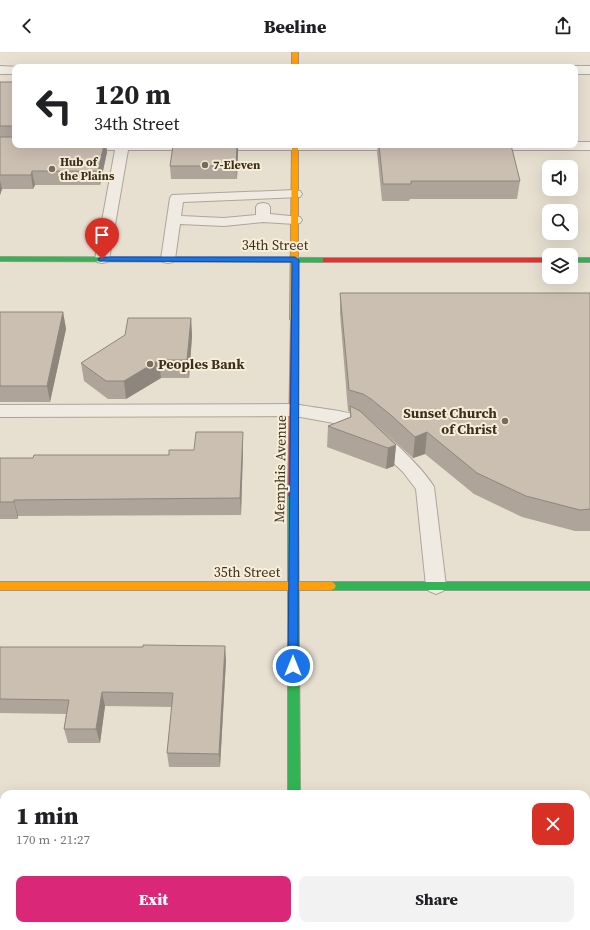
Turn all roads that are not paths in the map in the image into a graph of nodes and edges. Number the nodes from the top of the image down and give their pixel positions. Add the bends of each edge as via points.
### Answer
1 (295, 52) edge
2 (295, 64) edge
3 (0, 70) edge
4 (12, 70) edge
5 (578, 70) edge
6 (590, 70) edge
7 (578, 146) edge
8 (590, 146) edge
9 (122, 148) edge
10 (295, 148) edge
11 (263, 194) junction
12 (295, 194) junction
13 (263, 218) junction
14 (174, 220) junction
15 (295, 220) junction
16 (0, 259) edge
17 (102, 259) junction
18 (168, 260) junction
19 (295, 260) junction
20 (542, 260) edge
21 (578, 260) edge
22 (590, 260) edge
23 (294, 410) junction
24 (0, 411) edge
25 (0, 586) edge
26 (292, 586) junction
27 (436, 586) junction
28 (590, 586) edge
29 (294, 790) edge

1 - 2 street
3 - 4 street
5 - 6 street
7 - 8 lane
9 - 17 lane
10 - 12 street, Memphis Avenue
11 - 12 lane
11 - 13 lane
11 - 14 lane via 177,198
12 - 15 street, Memphis Avenue
13 - 14 lane via 224,222
13 - 15 lane
14 - 18 lane
15 - 19 street, Memphis Avenue
16 - 17 street, 34th Street
17 - 18 street, 34th Street
18 - 19 street, 34th Street
19 - 20 street, 34th Street
19 - 23 street, Memphis Avenue
21 - 22 street
23 - 24 lane
23 - 26 street, Memphis Avenue
23 - 27 lane via 354,421 366,427 425,487
25 - 26 street, 35th Street
26 - 27 street, 35th Street
26 - 29 street, Memphis Avenue
27 - 28 street, 35th Street

